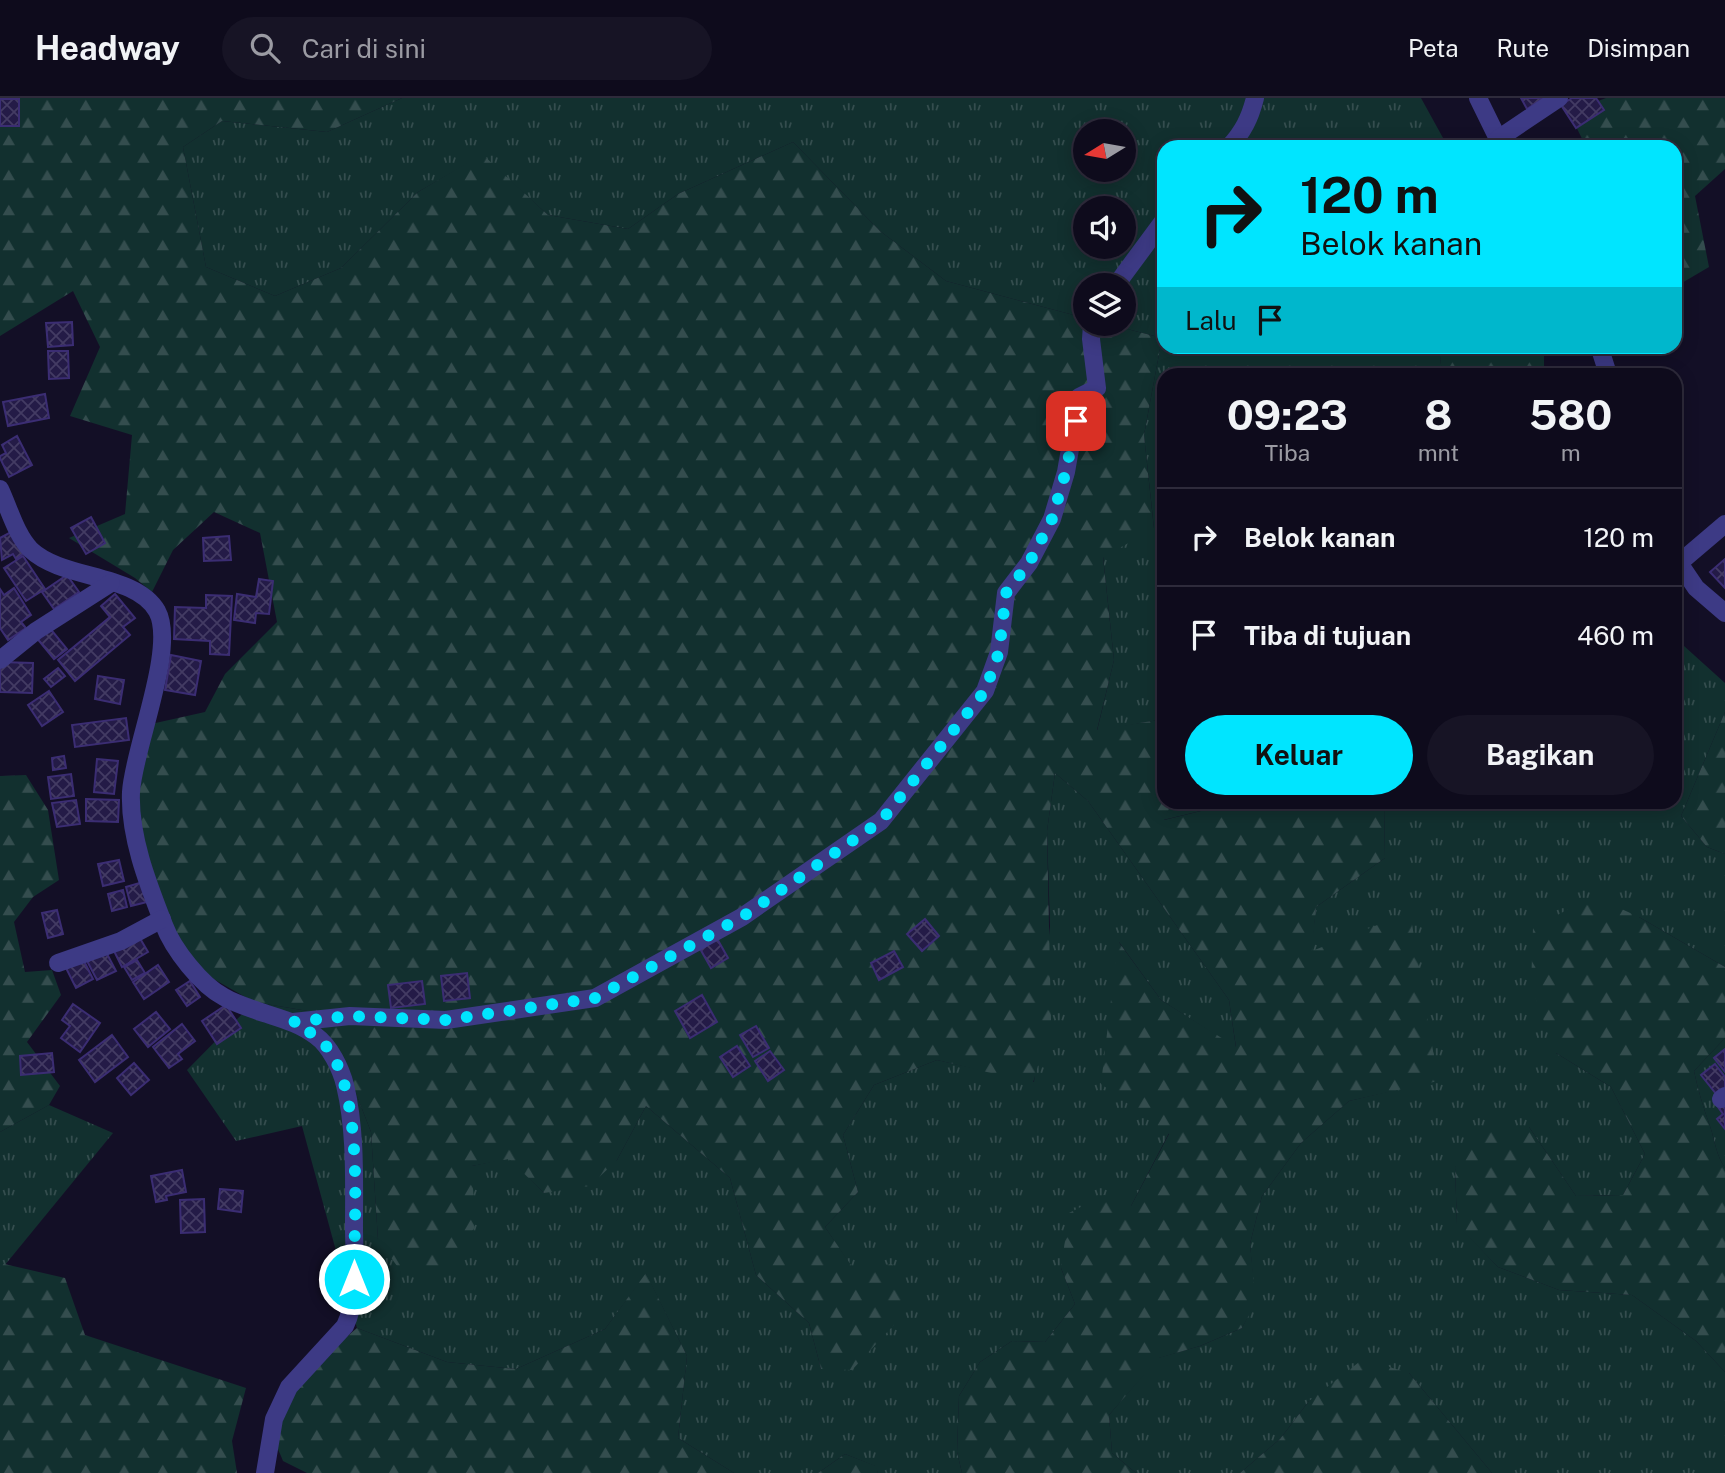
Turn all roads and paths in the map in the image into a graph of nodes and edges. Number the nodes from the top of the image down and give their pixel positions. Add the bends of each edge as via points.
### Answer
1 (1255, 98) edge
2 (1478, 98) edge
3 (1559, 98) edge
4 (1235, 140) edge
5 (1499, 140) edge
6 (1504, 140) edge
7 (1157, 229) edge
8 (1125, 273) edge
9 (1091, 336) edge
10 (0, 489) edge
11 (1725, 524) edge
12 (1682, 556) edge
13 (1682, 568) edge
14 (110, 583) junction
15 (1725, 613) edge
16 (0, 660) edge
17 (162, 919) junction
18 (58, 963) dead end
19 (293, 1022) junction
20 (265, 1473) edge

1 - 4 street
2 - 5 street
3 - 6 street
7 - 8 street
9 - 19 street via 1097,388 1079,397 1052,519 1029,563 1006,593 999,652 985,691 881,821 742,917 595,998 446,1020 350,1016
10 - 14 street via 31,550 54,564
11 - 12 street
13 - 15 street via 1696,588
14 - 16 street
14 - 17 street via 141,592 162,626 151,708 131,791 141,859
17 - 18 street via 121,941
17 - 19 street via 194,972 223,997
19 - 20 street via 318,1037 345,1083 354,1142 354,1297 345,1326 289,1387 274,1419

